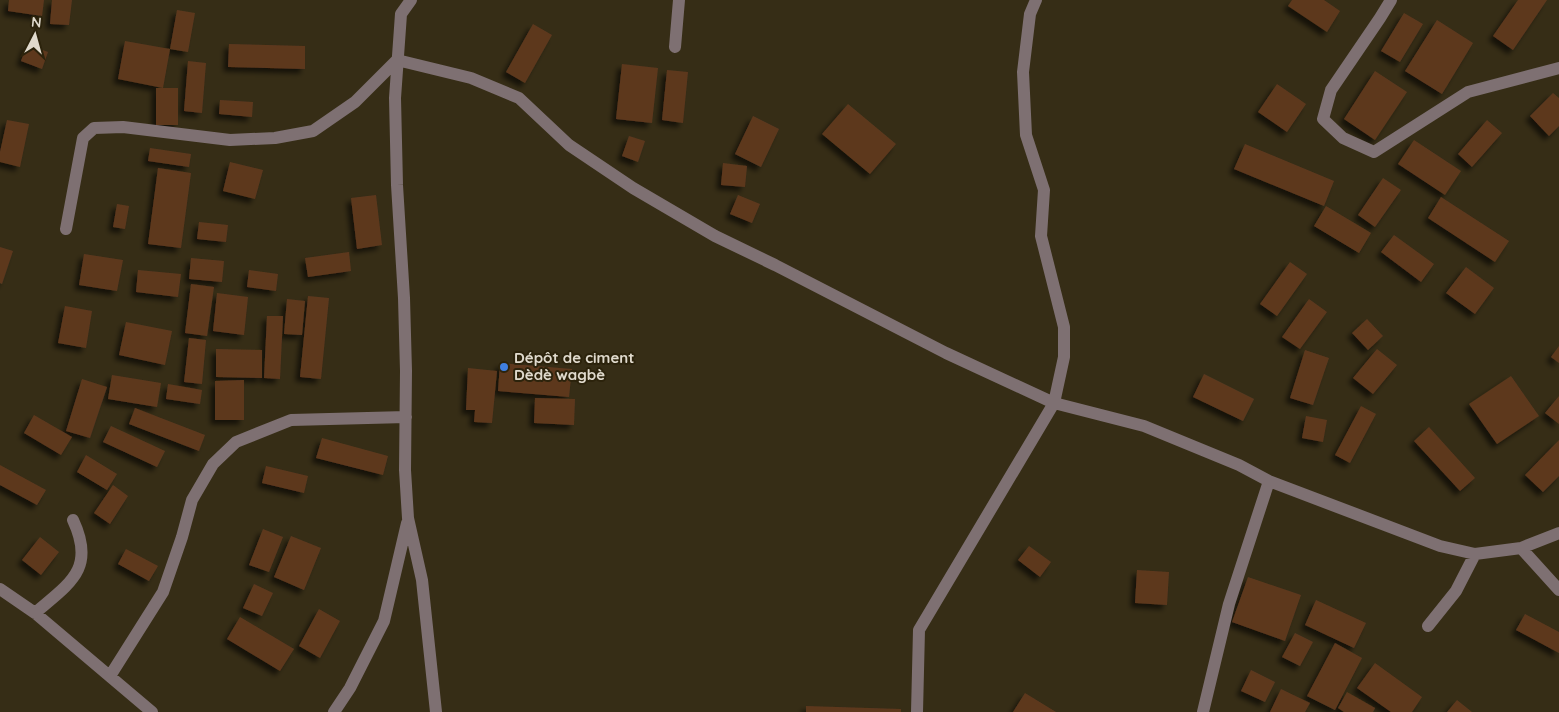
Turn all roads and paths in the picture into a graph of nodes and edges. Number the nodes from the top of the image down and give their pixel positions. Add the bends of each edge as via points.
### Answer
1 (411, 0) edge
2 (679, 0) edge
3 (1036, 0) edge
4 (1391, 0) edge
5 (675, 47) dead end
6 (397, 60) junction
7 (1559, 68) edge
8 (66, 230) dead end
9 (1054, 403) junction
10 (406, 417) junction
11 (1269, 481) junction
12 (408, 518) junction
13 (73, 520) dead end
14 (1559, 533) edge
15 (1521, 548) junction
16 (1475, 554) junction
17 (0, 589) edge
18 (1559, 590) edge
19 (35, 613) junction
20 (1428, 626) dead end
21 (110, 676) junction
22 (152, 712) edge
23 (334, 712) edge
24 (436, 712) edge
25 (917, 712) edge
26 (1203, 712) edge

1 - 6 street via 401,14
2 - 5 street
3 - 9 street via 1030,14 1023,72 1026,134 1044,190 1041,236 1064,327 1064,357
4 - 7 street via 1330,90 1323,118 1343,138 1374,152 1468,92
6 - 8 street via 355,102 313,131 275,138 230,140 122,126 94,128 83,138
6 - 9 street via 471,78 519,98 569,145 633,188 715,236 946,353
6 - 10 street via 395,135 404,298
9 - 11 street via 1144,426 1239,465
9 - 25 street via 919,630
10 - 12 street
10 - 21 street via 291,420 236,442 213,464 192,500 164,592
11 - 16 street via 1440,546
11 - 26 street via 1229,604
12 - 23 street via 384,621
12 - 24 street via 422,580
13 - 19 street via 79,532 82,560 65,588
14 - 15 street
15 - 16 street
15 - 18 street
16 - 20 street via 1456,591
17 - 19 street
19 - 21 street
21 - 22 street

